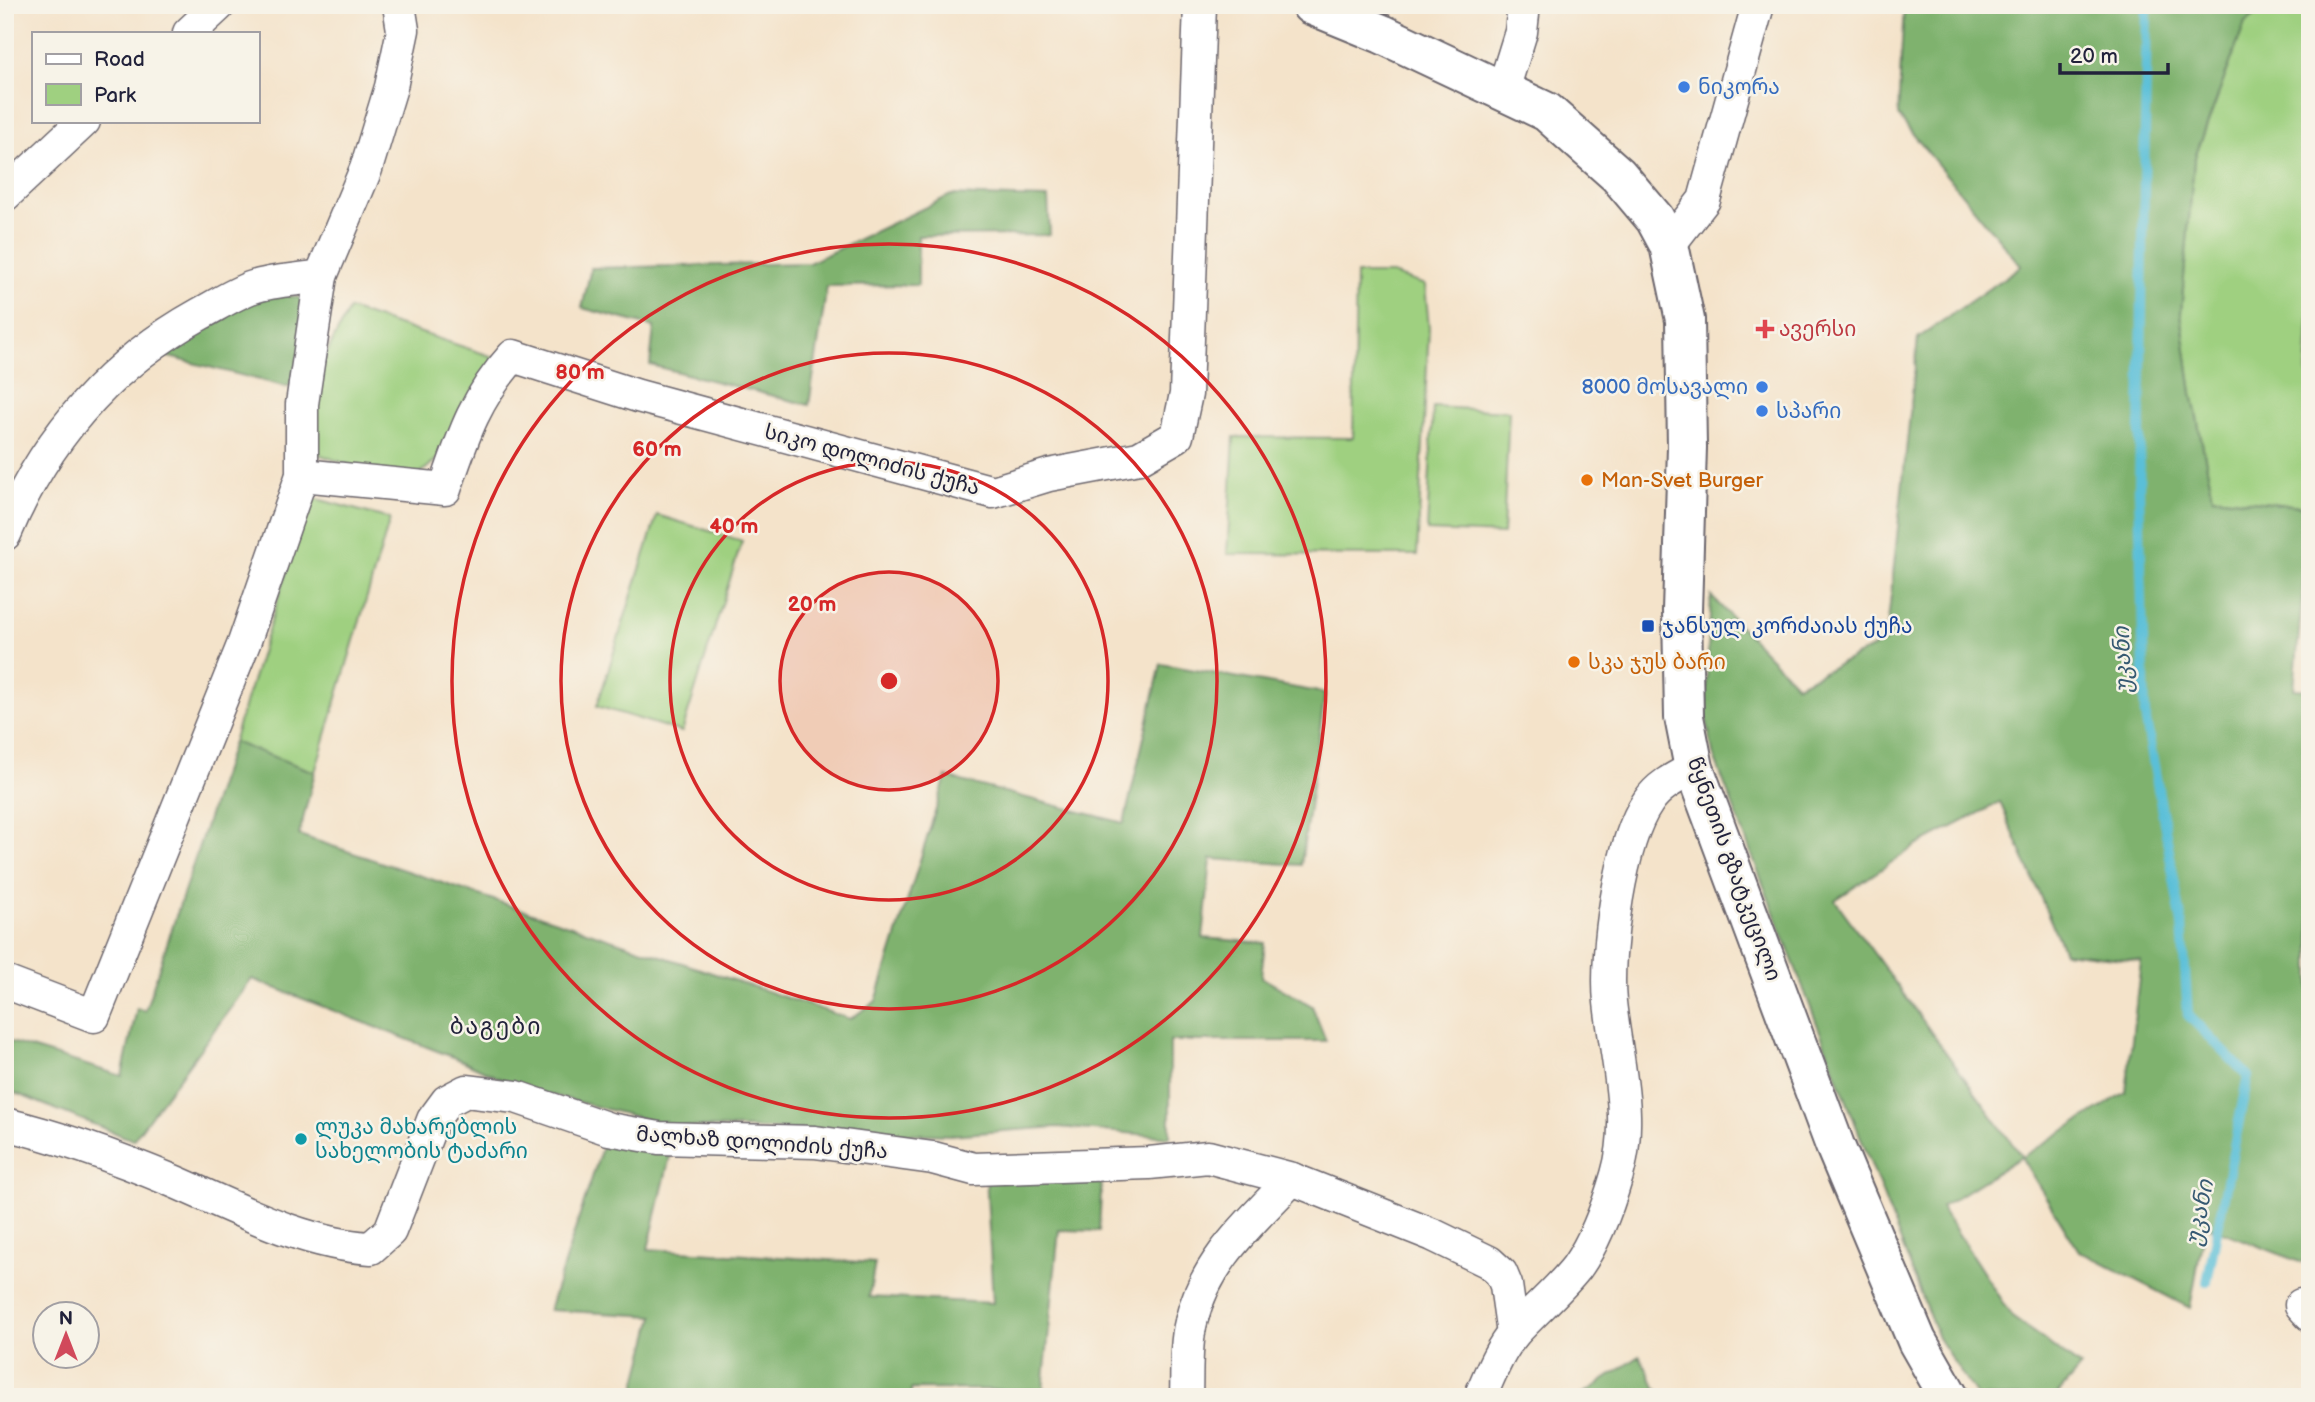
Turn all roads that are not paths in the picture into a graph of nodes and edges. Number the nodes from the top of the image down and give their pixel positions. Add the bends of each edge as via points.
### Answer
1 (219, 5) edge
2 (399, 5) edge
3 (1200, 5) edge
4 (1311, 5) edge
5 (1524, 5) edge
6 (1758, 5) edge
7 (190, 32) edge
8 (1503, 90) junction
9 (83, 122) edge
10 (5, 195) edge
11 (1669, 245) junction
12 (321, 276) junction
13 (302, 475) junction
14 (5, 534) edge
15 (1694, 768) junction
16 (5, 982) edge
17 (5, 1124) edge
18 (1292, 1179) junction
19 (1513, 1334) junction
20 (1186, 1397) edge
21 (1480, 1397) edge
22 (1949, 1397) edge

1 - 7 street
2 - 12 street via 403,30 391,87 366,169
3 - 13 street, სიკო დოლიძის ქუჩა via 1186,394 1177,436 1139,458 1049,475 993,492 794,440 513,356 489,384 468,421 446,489
4 - 8 main road, წყნეთის გზატკეცილი
5 - 8 street via 1521,32
6 - 11 street via 1704,200
8 - 11 main road, წყნეთის გზატკეცილი via 1547,112 1618,175 1655,219
9 - 10 street
11 - 15 main road, წყნეთის გზატკეცილი via 1686,344 1682,624 1684,717
12 - 13 street via 302,404
12 - 14 street via 253,287 177,327 126,363 96,390 47,454
13 - 16 street via 244,643 94,1016
15 - 19 street via 1663,785 1640,814 1617,902 1608,971 1625,1122 1617,1176 1593,1242 1576,1268
15 - 22 main road, წყნეთის გზატკეცილი via 1835,1146 1917,1341
17 - 18 street, მალხაზ დოლიძის ქუჩა via 101,1150 281,1227 346,1247 371,1248 390,1231 433,1120 447,1101 466,1091 516,1097 609,1129 659,1138 814,1142 933,1158 974,1169 1208,1157
18 - 19 street, მალხაზ დოლიძის ქუჩა via 1489,1262 1506,1285
18 - 20 street via 1223,1251 1201,1287 1190,1324
19 - 21 street

